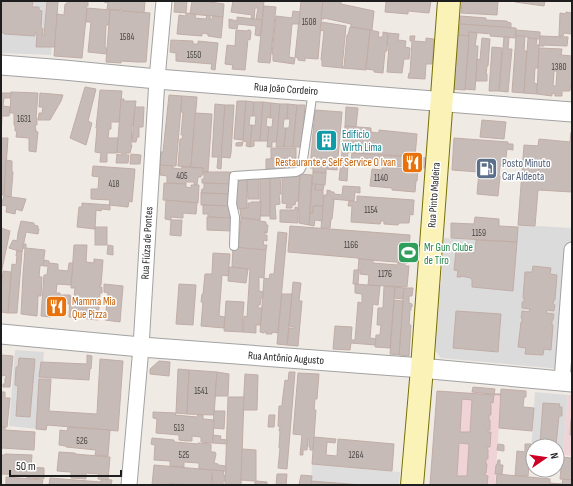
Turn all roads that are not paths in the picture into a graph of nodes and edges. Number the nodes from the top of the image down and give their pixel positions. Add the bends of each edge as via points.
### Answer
1 (164, 1) edge
2 (449, 1) edge
3 (1, 65) edge
4 (157, 79) junction
5 (313, 91) junction
6 (442, 101) junction
7 (572, 112) edge
8 (234, 246) dead end
9 (572, 250) edge
10 (1, 334) edge
11 (141, 347) junction
12 (422, 368) junction
13 (567, 382) edge
14 (129, 485) edge
15 (412, 485) edge

1 - 4 street, Rua Fiúza de Pontes
2 - 6 main road, Rua Pinto Madeira
3 - 4 street, Rua João Cordeiro
4 - 5 street, Rua João Cordeiro
4 - 11 street, Rua Fiúza de Pontes
5 - 6 street, Rua João Cordeiro
5 - 8 lane via 300,170 234,176
6 - 7 street, Rua João Cordeiro
6 - 12 main road, Rua Pinto Madeira
9 - 13 street
10 - 11 street, Rua Antônio Augusto
11 - 12 street, Rua Antônio Augusto
11 - 14 street, Rua Fiúza de Pontes
12 - 13 street, Rua Antônio Augusto
12 - 15 main road, Rua Pinto Madeira

